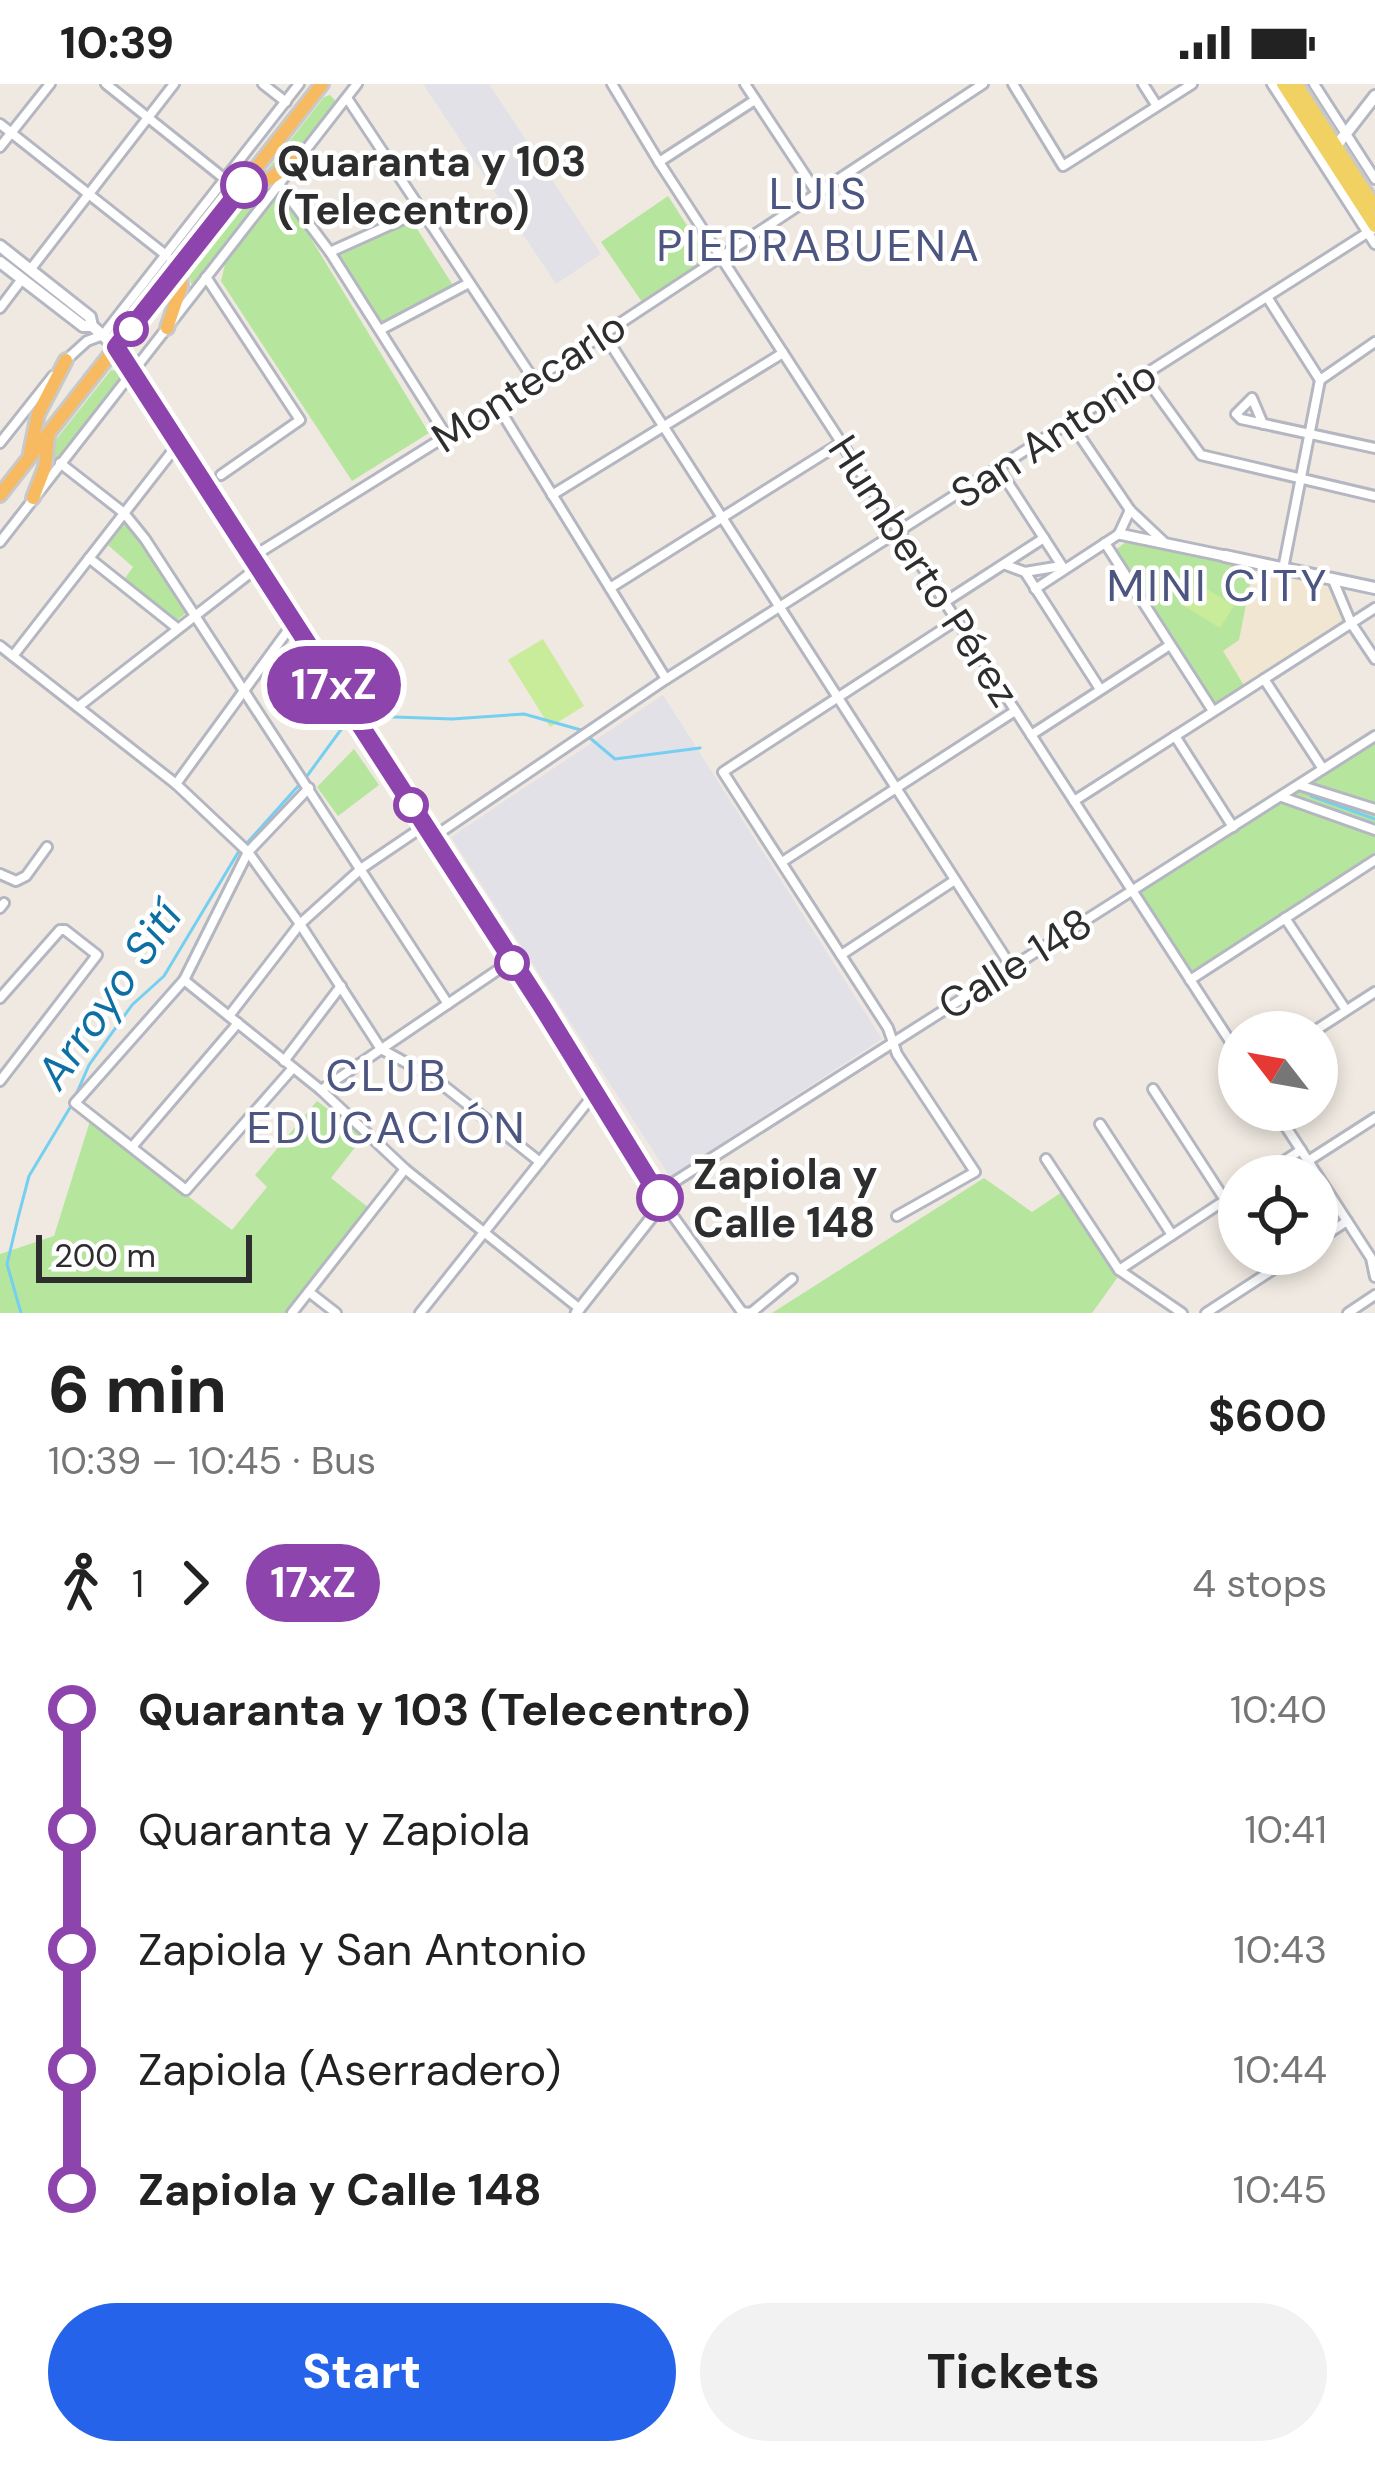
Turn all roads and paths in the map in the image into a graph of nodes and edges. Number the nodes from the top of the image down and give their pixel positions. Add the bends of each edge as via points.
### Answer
1 (50, 84) edge
2 (106, 84) edge
3 (174, 84) edge
4 (262, 84) edge
5 (299, 84) edge
6 (322, 84) edge
7 (357, 84) edge
8 (612, 84) edge
9 (746, 84) edge
10 (983, 84) edge
11 (1013, 84) edge
12 (1143, 84) edge
13 (1192, 84) edge
14 (1272, 84) edge
15 (1282, 84) edge
16 (1296, 84) edge
17 (1314, 84) edge
18 (1375, 96) edge
19 (347, 98) junction
20 (755, 100) junction
21 (286, 102) junction
22 (1157, 106) junction
23 (148, 118) junction
24 (0, 124) edge
25 (1347, 132) junction
26 (11, 133) junction
27 (0, 147) edge
28 (1332, 151) junction
29 (298, 159) junction
30 (658, 162) junction
31 (1375, 179) edge
32 (226, 180) junction
33 (279, 184) junction
34 (241, 189) junction
35 (89, 194) junction
36 (817, 194) junction
37 (212, 199) junction
38 (1375, 207) edge
39 (225, 210) junction
40 (421, 211) junction
41 (1372, 229) edge
42 (1375, 244) edge
43 (0, 246) edge
44 (330, 252) junction
45 (167, 256) junction
46 (721, 257) junction
47 (0, 262) edge
48 (180, 266) junction
49 (26, 274) junction
50 (206, 277) junction
51 (469, 284) junction
52 (1267, 297) junction
53 (0, 308) edge
54 (167, 328) junction
55 (380, 330) junction
56 (604, 334) junction
57 (104, 335) junction
58 (1375, 342) edge
59 (116, 347) junction
60 (783, 353) junction
61 (66, 360) junction
62 (132, 372) junction
63 (1144, 376) junction
64 (533, 380) junction
65 (1319, 380) junction
66 (496, 405) junction
67 (1071, 423) junction
68 (1264, 424) dead end
69 (663, 426) junction
70 (48, 434) junction
71 (1310, 434) junction
72 (446, 435) junction
73 (841, 442) junction
74 (0, 443) edge
75 (179, 443) junction
76 (1375, 448) edge
77 (29, 458) junction
78 (60, 464) junction
79 (999, 470) junction
80 (221, 476) dead end
81 (1301, 481) junction
82 (0, 495) edge
83 (552, 495) junction
84 (1375, 496) edge
85 (33, 498) junction
86 (1130, 510) junction
87 (124, 512) junction
88 (722, 517) junction
89 (899, 533) junction
90 (1119, 534) junction
91 (1044, 538) junction
92 (0, 542) edge
93 (1105, 543) junction
94 (1166, 544) junction
95 (1225, 556) joint
96 (89, 558) junction
97 (255, 562) junction
98 (1005, 564) junction
99 (1073, 564) junction
100 (1062, 566) junction
101 (1283, 569) junction
102 (1024, 572) junction
103 (1332, 579) junction
104 (610, 588) junction
105 (1375, 588) edge
106 (1035, 589) junction
107 (945, 602) junction
108 (779, 607) junction
109 (1375, 608) edge
110 (196, 615) junction
111 (957, 620) junction
112 (293, 622) junction
113 (1351, 622) junction
114 (178, 629) junction
115 (1170, 645) junction
116 (0, 646) edge
117 (13, 656) junction
118 (1375, 659) edge
119 (1264, 679) junction
120 (666, 680) junction
121 (1100, 689) junction
122 (243, 692) junction
123 (838, 698) junction
124 (78, 707) junction
125 (1015, 711) junction
126 (1214, 711) junction
127 (1031, 735) junction
128 (1175, 736) junction
129 (1375, 736) edge
130 (1323, 769) junction
131 (176, 784) junction
132 (1299, 784) junction
133 (308, 788) junction
134 (896, 788) junction
135 (1280, 796) junction
136 (1075, 802) junction
137 (1375, 809) edge
138 (424, 826) junction
139 (1233, 827) junction
140 (1375, 830) edge
141 (433, 838) junction
142 (47, 847) dead end
143 (248, 852) junction
144 (1375, 860) edge
145 (782, 862) junction
146 (362, 868) junction
147 (0, 874) edge
148 (955, 880) junction
149 (1132, 890) junction
150 (1285, 918) junction
151 (301, 924) junction
152 (841, 955) junction
153 (511, 961) junction
154 (1010, 965) junction
155 (184, 980) junction
156 (1190, 980) junction
157 (340, 986) junction
158 (1375, 992) edge
159 (0, 998) edge
160 (448, 1004) junction
161 (1346, 1010) junction
162 (1338, 1015) edge
163 (229, 1016) junction
164 (1218, 1023) edge
165 (238, 1024) junction
166 (893, 1041) junction
167 (381, 1049) junction
168 (284, 1061) junction
169 (293, 1068) junction
170 (0, 1081) edge
171 (1153, 1089) dead end
172 (321, 1090) junction
173 (594, 1094) junction
174 (1375, 1118) edge
175 (1100, 1124) dead end
176 (1288, 1131) edge
177 (132, 1148) junction
178 (1300, 1150) junction
179 (1293, 1155) edge
180 (1304, 1155) edge
181 (1317, 1155) edge
182 (1046, 1159) dead end
183 (540, 1162) junction
184 (405, 1169) junction
185 (1218, 1189) edge
186 (660, 1198) junction
187 (1218, 1205) edge
188 (1338, 1207) edge
189 (897, 1216) dead end
190 (1347, 1221) junction
191 (1338, 1227) edge
192 (484, 1232) junction
193 (1172, 1235) junction
194 (1373, 1256) edge
195 (1119, 1270) junction
196 (1265, 1275) edge
197 (1375, 1277) edge
198 (792, 1279) dead end
199 (309, 1292) junction
200 (1375, 1295) edge
201 (578, 1311) edge
202 (292, 1313) edge
203 (336, 1313) edge
204 (420, 1313) edge
205 (1181, 1313) edge
206 (1206, 1313) edge
207 (1348, 1313) edge

1 - 26 street
2 - 23 street
3 - 23 street
4 - 21 street
5 - 21 street
6 - 34 highway
7 - 19 street
8 - 30 street, Humberto Pérez
9 - 20 street
10 - 36 street, Montecarlo
11 - 22 street via 1063,166
12 - 22 street
13 - 22 street
14 - 41 street
15 - 28 main road
16 - 28 main road
17 - 25 street
18 - 25 main road
19 - 29 street
19 - 40 street
20 - 30 street
20 - 36 street
21 - 32 street
23 - 32 street
23 - 35 street
24 - 26 street
25 - 28 main road
25 - 31 street
26 - 27 street
26 - 35 street
28 - 38 main road
28 - 41 main road
29 - 33 street
29 - 34 highway
30 - 46 street, Humberto Pérez
32 - 37 street
33 - 44 street
33 - 50 street
34 - 39 highway
35 - 45 street
35 - 49 street
36 - 46 street, Montecarlo
37 - 39 highway
37 - 45 street
39 - 48 highway
40 - 44 street
40 - 51 street
41 - 42 street
41 - 52 street, San Antonio
43 - 49 main road
44 - 55 street
45 - 57 street
46 - 56 street, Montecarlo
46 - 60 street, Humberto Pérez
47 - 49 main road
48 - 54 highway
48 - 59 highway
49 - 53 street
49 - 57 main road via 82,326
50 - 54 street
50 - 80 street via 299,420
51 - 55 street
51 - 64 street
52 - 63 street, San Antonio
52 - 65 street
54 - 62 street
55 - 72 street
56 - 64 street, Montecarlo
56 - 69 street
57 - 59 main road
57 - 61 street
58 - 65 street
59 - 62 main road
59 - 70 highway
60 - 69 street
60 - 73 street, Humberto Pérez
61 - 74 street
61 - 77 highway via 38,415
62 - 75 main road
62 - 78 street
63 - 67 street, San Antonio
63 - 81 street via 1201,455
64 - 66 street, Montecarlo
65 - 71 street
66 - 72 street, Montecarlo
66 - 83 street
67 - 79 street, San Antonio
67 - 86 street
68 - 71 street
69 - 83 street
69 - 88 street
70 - 77 highway
70 - 85 highway
71 - 76 street
71 - 81 street
72 - 97 street, Montecarlo
73 - 88 street
73 - 89 street, Humberto Pérez
75 - 87 street
75 - 97 main road
77 - 82 highway
78 - 85 street
78 - 87 street
79 - 89 street, San Antonio
79 - 91 street
81 - 84 street
81 - 101 street
83 - 104 street
85 - 92 street
86 - 90 street
86 - 94 street
87 - 96 street
87 - 110 street
88 - 104 street
88 - 108 street
89 - 107 street, Humberto Pérez
89 - 108 street, San Antonio
90 - 93 street
90 - 94 street
91 - 98 street
91 - 100 street
93 - 99 street
93 - 115 street
94 - 95 street
95 - 101 main road
96 - 114 street
96 - 117 street
97 - 110 street, Montecarlo
97 - 112 main road
98 - 102 street
98 - 107 street
99 - 100 street
99 - 106 street
100 - 102 street
101 - 103 main road
102 - 106 street
103 - 105 main road
103 - 113 street
104 - 120 street
106 - 121 street
107 - 111 street, Humberto Pérez
108 - 120 street, San Antonio
108 - 123 street
109 - 113 street
110 - 114 street, Montecarlo
110 - 122 street
111 - 123 street
111 - 125 street, Humberto Pérez
112 - 122 street
112 - 138 main road
113 - 118 street
113 - 119 street
114 - 124 street, Montecarlo
115 - 121 street
115 - 126 street
116 - 117 street
117 - 124 street
119 - 126 street
119 - 130 street
120 - 141 street, San Antonio
121 - 127 street
122 - 131 street
122 - 133 street
123 - 134 street
123 - 145 street via 723,772
124 - 131 street
125 - 127 street, Humberto Pérez
125 - 134 street
126 - 128 street
127 - 136 street, Humberto Pérez
128 - 136 street
128 - 139 street
129 - 130 street, Calle 148
130 - 132 street, Calle 148
131 - 143 street
132 - 135 street, Calle 148
132 - 137 street
133 - 143 street
133 - 146 street
134 - 145 street
134 - 148 street
135 - 139 street, Calle 148
135 - 140 street
136 - 149 street, Humberto Pérez
138 - 141 main road
138 - 146 street
139 - 149 street, Calle 148
141 - 153 main road
142 - 147 street via 26,876
143 - 151 street
143 - 155 street
144 - 150 street
145 - 152 street
146 - 151 street
146 - 160 street
148 - 152 street
148 - 154 street
149 - 154 street, Calle 148
149 - 156 street, Humberto Pérez
150 - 156 street
150 - 161 street
151 - 157 street
151 - 163 street
152 - 166 street
153 - 160 street
153 - 173 street
154 - 166 street, Calle 148
155 - 163 street
155 - 177 street via 75,1103
156 - 164 street, Humberto Pérez
157 - 167 street
157 - 168 street
158 - 161 street
159 - 170 street via 60,930 97,955
160 - 167 street
161 - 162 street
163 - 165 street
165 - 168 street
165 - 177 street
166 - 186 street, Calle 148 via 670,1184
166 - 189 street via 975,1172
167 - 172 street
167 - 183 street via 434,1078
168 - 169 street
169 - 172 street
169 - 177 street via 186,1190
171 - 185 street
172 - 184 street
173 - 183 street
173 - 186 street
174 - 181 street
175 - 193 street
176 - 178 street
178 - 179 street
178 - 180 street
182 - 195 street
183 - 192 street
184 - 192 street
184 - 199 street
186 - 198 street via 742,1312
186 - 201 street
187 - 193 street
188 - 190 street
190 - 191 street
190 - 194 street
192 - 201 street
192 - 204 street
193 - 195 street
194 - 197 street
195 - 205 street
196 - 206 street
199 - 202 street
199 - 203 street
200 - 207 street

